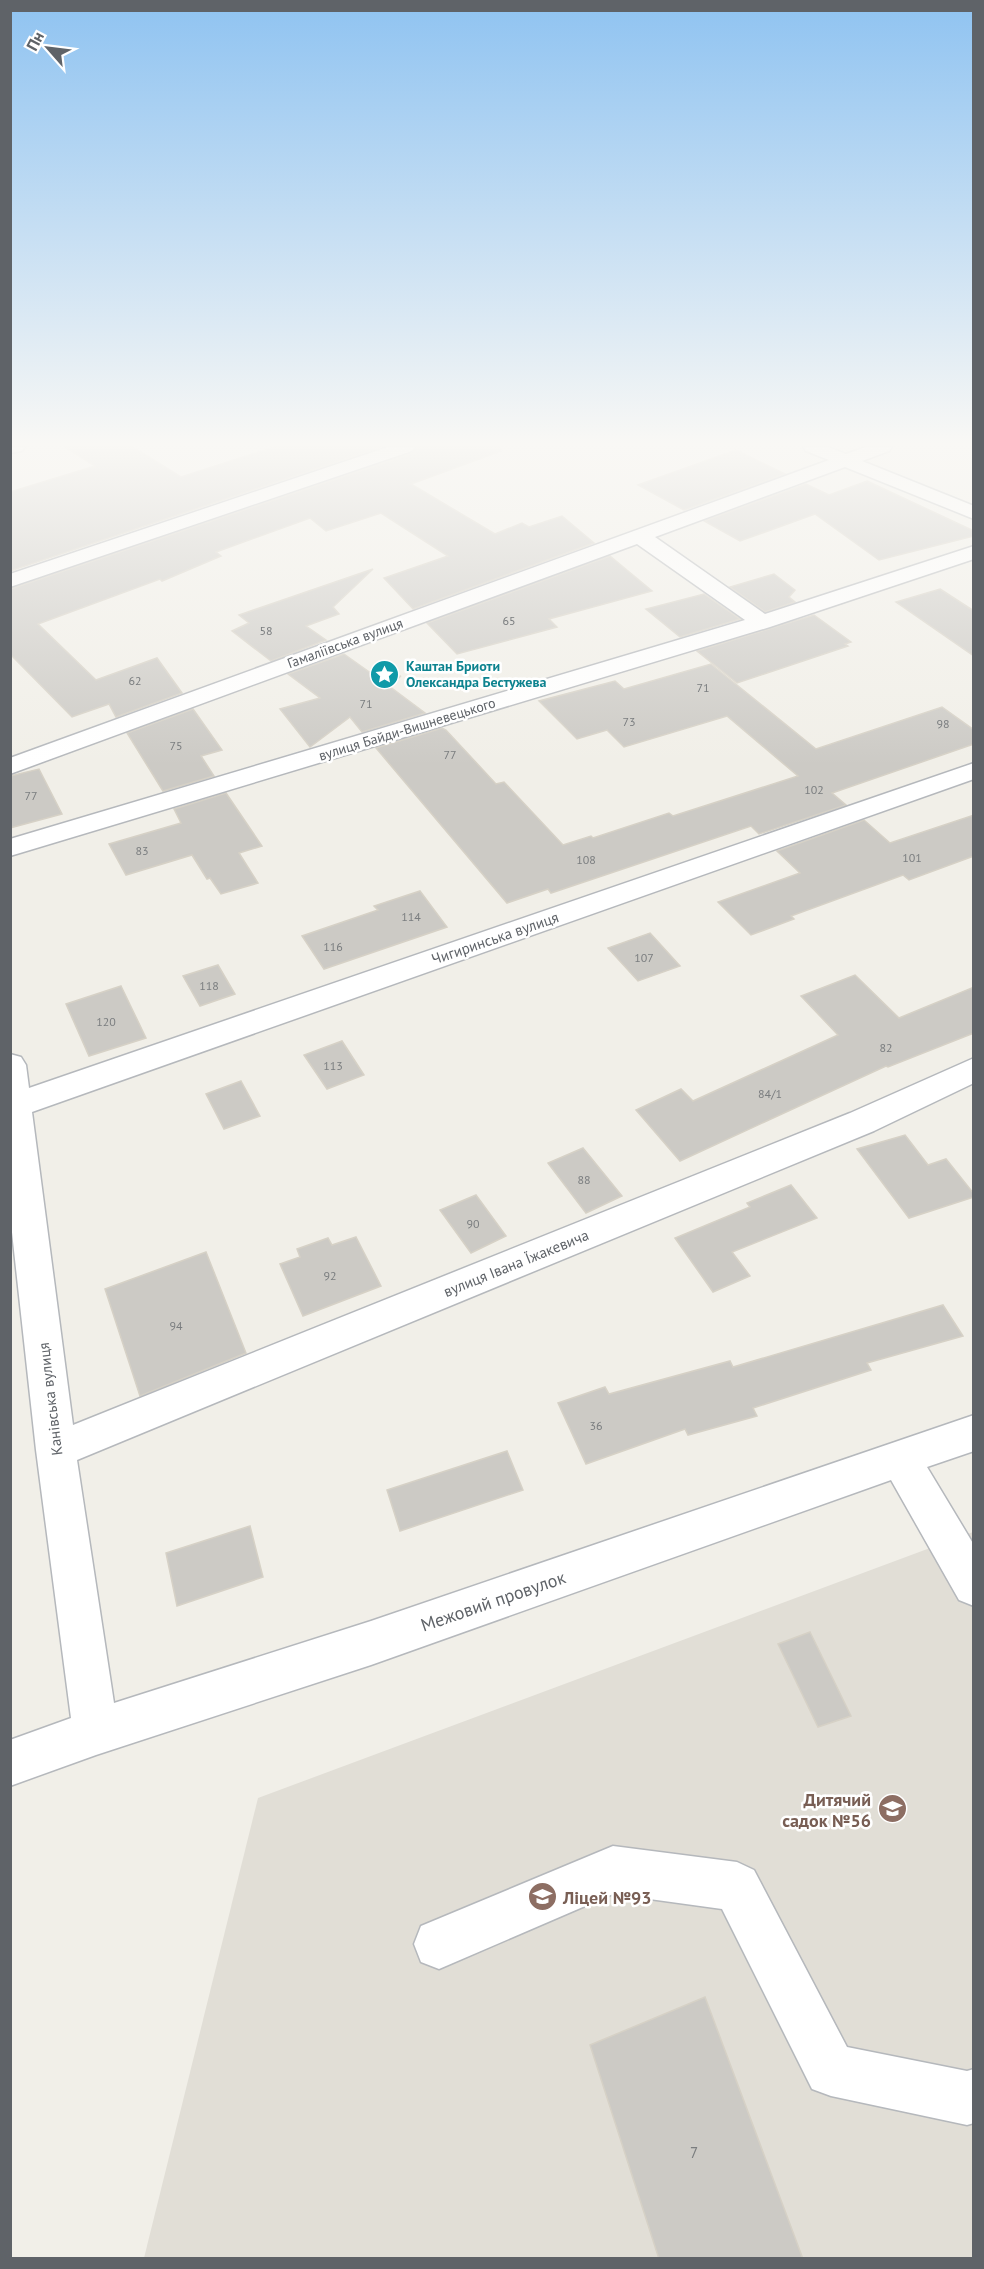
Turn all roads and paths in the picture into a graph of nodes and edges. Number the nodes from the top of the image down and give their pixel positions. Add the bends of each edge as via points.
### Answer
1 (93, 553) edge
2 (589, 553) edge
3 (664, 553) edge
4 (971, 553) edge
5 (10, 581) edge
6 (762, 621) junction
7 (10, 766) edge
8 (974, 770) edge
9 (10, 848) edge
10 (10, 1065) edge
11 (974, 1069) edge
12 (16, 1105) junction
13 (974, 1433) edge
14 (56, 1450) junction
15 (900, 1459) junction
16 (974, 1585) edge
17 (96, 1732) junction
18 (10, 1763) edge
19 (439, 1944) dead end
20 (974, 2096) edge

1 - 5 street
2 - 7 street, Гамаліївська вулиця
3 - 6 street
4 - 6 street, вулиця Байди-Вишневецького
6 - 9 street, вулиця Байди-Вишневецького
8 - 12 street, Чигиринська вулиця
10 - 12 street, Канівська вулиця
11 - 14 street, вулиця Івана Їжакевича via 862,1122
12 - 14 street, Канівська вулиця
13 - 15 street, Межовий провулок
14 - 17 street, Канівська вулиця
15 - 16 street
15 - 17 street, Межовий провулок via 371,1643
17 - 18 street, Межовий провулок
19 - 20 street via 613,1870 737,1887 831,2070 967,2098

